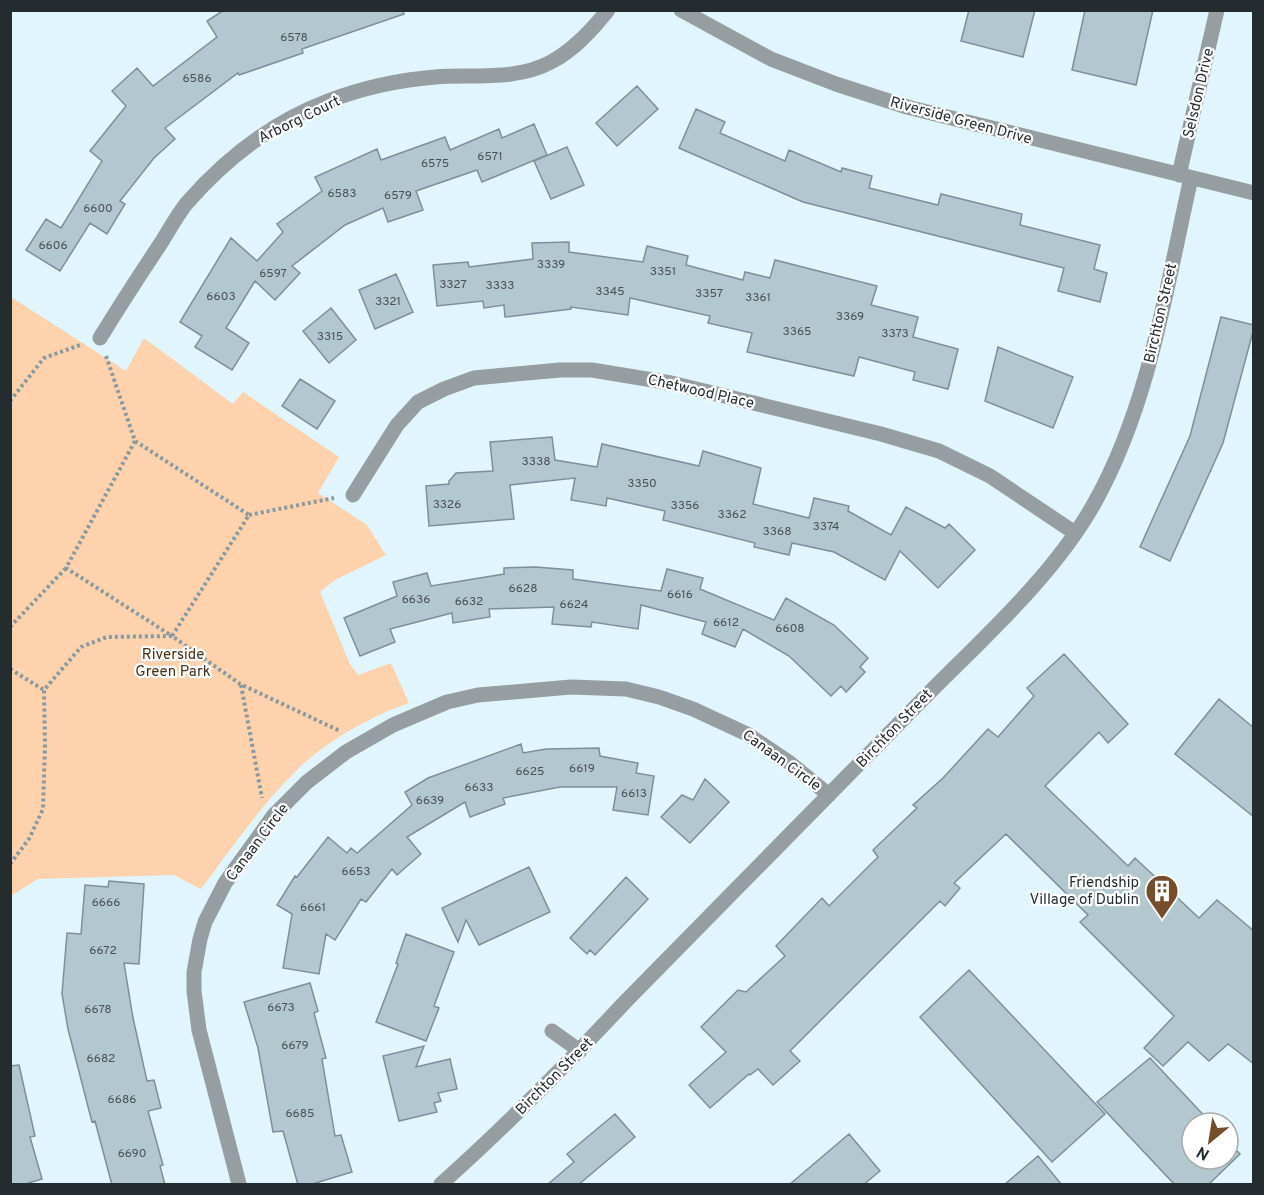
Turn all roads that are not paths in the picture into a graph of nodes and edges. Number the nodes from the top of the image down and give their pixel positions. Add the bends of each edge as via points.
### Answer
1 (608, 10) edge
2 (681, 10) edge
3 (1217, 10) edge
4 (1185, 176) junction
5 (1254, 192) edge
6 (100, 338) road end
7 (353, 495) road end
8 (1075, 533) junction
9 (829, 795) junction
10 (552, 1031) dead end
11 (580, 1051) junction
12 (239, 1185) edge
13 (441, 1185) edge

1 - 6 street, Arborg Court via 580,42 543,66 508,75 433,77 390,83 328,101 250,143 224,164 185,206
2 - 4 street, Riverside Green Drive via 771,59 836,84 907,107
3 - 4 street, Selsdon Drive
4 - 5 street, Riverside Green Drive
4 - 8 street, Birchton Street via 1150,361 1134,413 1118,457
7 - 8 street, Chetwood Place via 397,425 418,402 474,378 592,370 671,383 939,451 990,476
8 - 9 street, Birchton Street via 1034,585
9 - 11 street, Birchton Street
9 - 12 street, Canaan Circle via 747,734 693,709 626,689 571,687 468,697 393,725 346,752 307,782 274,815 225,883 200,939 194,972 199,1030
10 - 11 street
11 - 13 street, Birchton Street

